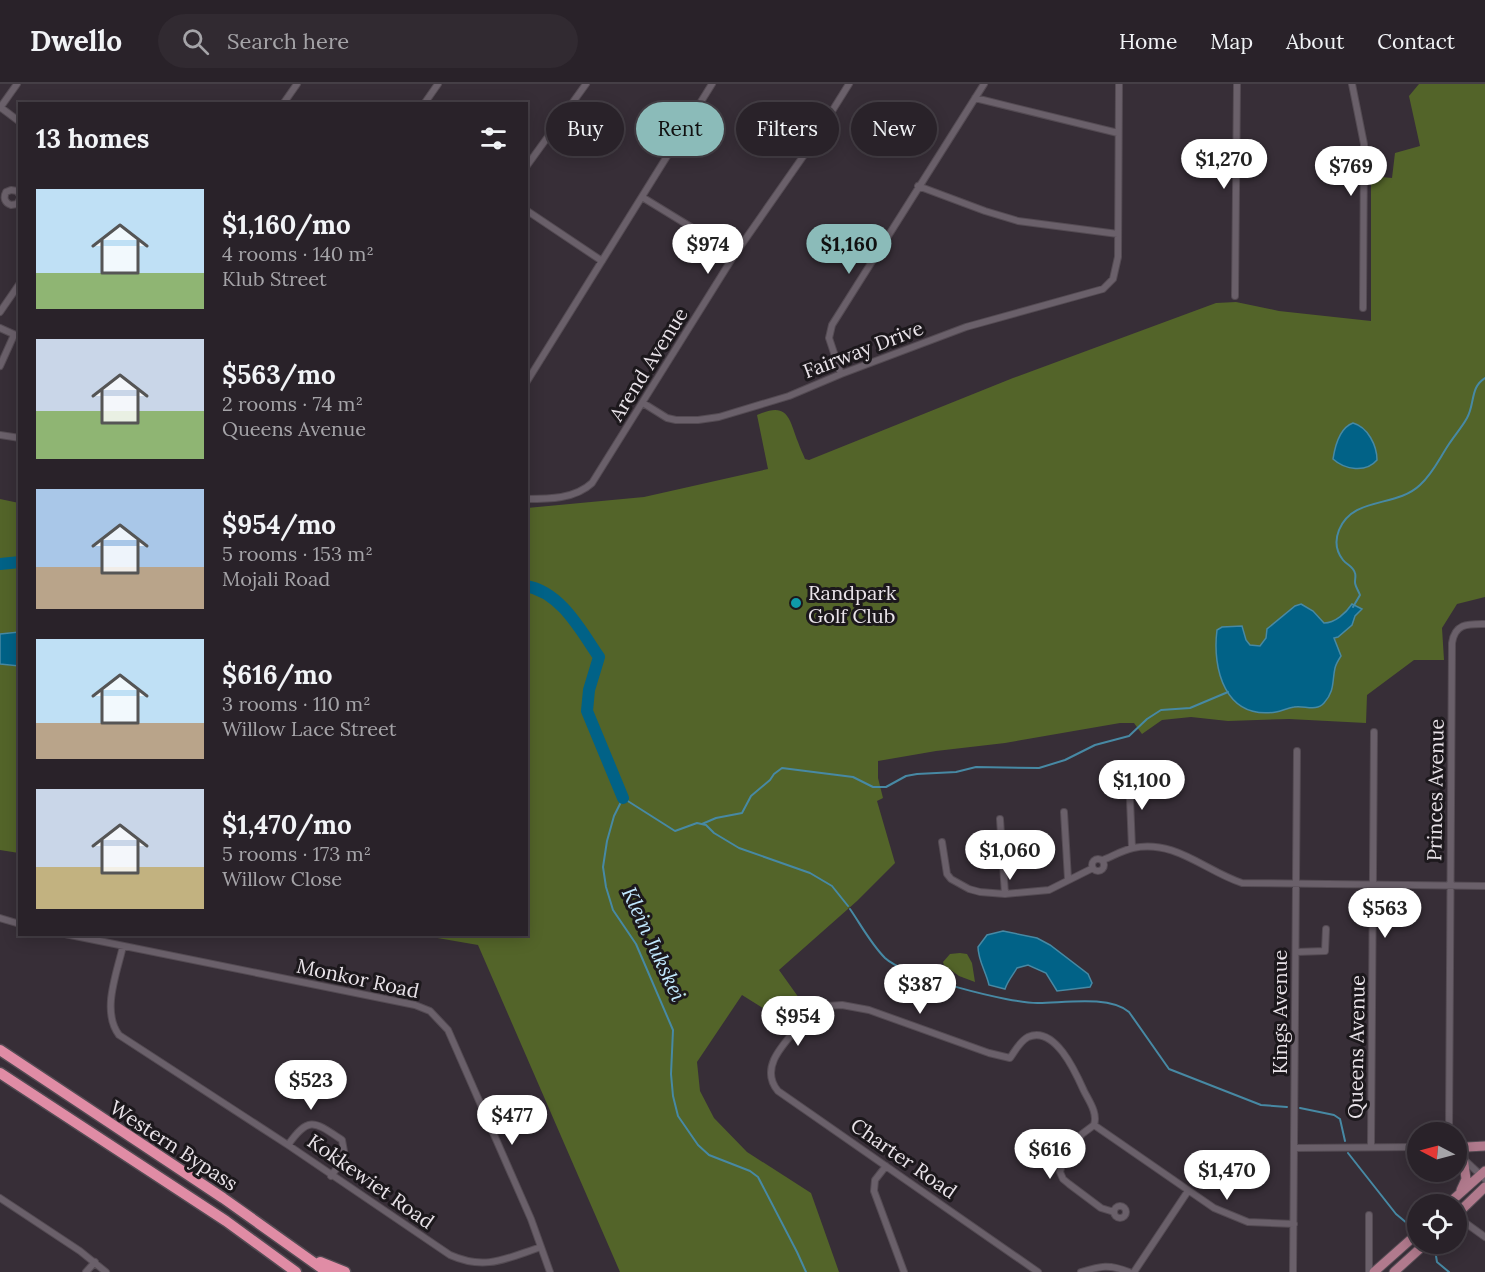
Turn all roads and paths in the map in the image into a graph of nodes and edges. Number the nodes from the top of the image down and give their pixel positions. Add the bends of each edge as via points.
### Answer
1 (17, 84) edge
2 (297, 84) edge
3 (438, 84) edge
4 (586, 84) edge
5 (712, 84) edge
6 (849, 84) edge
7 (984, 84) edge
8 (1119, 84) edge
9 (1237, 84) edge
10 (1352, 84) edge
11 (975, 98) junction
12 (284, 102) edge
13 (425, 102) edge
14 (0, 107) edge
15 (18, 120) edge
16 (1118, 133) junction
17 (528, 164) edge
18 (918, 186) junction
19 (0, 187) edge
20 (6, 192) junction
21 (18, 195) edge
22 (642, 197) junction
23 (18, 200) edge
24 (528, 211) edge
25 (1118, 234) junction
26 (735, 254) junction
27 (602, 261) junction
28 (18, 286) edge
29 (1235, 296) dead end
30 (1363, 308) dead end
31 (0, 312) edge
32 (0, 328) edge
33 (17, 336) edge
34 (0, 366) edge
35 (841, 374) junction
36 (528, 380) edge
37 (643, 403) junction
38 (0, 435) edge
39 (18, 438) edge
40 (528, 499) edge
41 (1485, 624) edge
42 (1374, 732) dead end
43 (1297, 752) dead end
44 (1129, 775) dead end
45 (1064, 812) dead end
46 (1000, 819) dead end
47 (942, 842) dead end
48 (1132, 848) junction
49 (1068, 879) junction
50 (1296, 884) junction
51 (1374, 886) junction
52 (1450, 886) junction
53 (1485, 886) edge
54 (1005, 894) junction
55 (0, 918) edge
56 (18, 923) edge
57 (1326, 929) dead end
58 (76, 936) edge
59 (123, 946) junction
60 (1296, 952) junction
61 (827, 1006) dead end
62 (804, 1020) dead end
63 (0, 1050) edge
64 (0, 1073) edge
65 (1449, 1122) edge
66 (1094, 1125) junction
67 (288, 1145) junction
68 (1371, 1146) junction
69 (1485, 1146) edge
70 (1407, 1147) edge
71 (1467, 1147) edge
72 (1294, 1148) junction
73 (1467, 1161) edge
74 (886, 1166) junction
75 (1484, 1175) edge
76 (331, 1176) junction
77 (1485, 1187) edge
78 (1188, 1191) junction
79 (1460, 1194) edge
80 (0, 1198) edge
81 (1467, 1204) edge
82 (1114, 1212) dead end
83 (1369, 1215) dead end
84 (1467, 1223) edge
85 (1294, 1224) junction
86 (1485, 1237) edge
87 (1407, 1242) edge
88 (541, 1247) junction
89 (1414, 1254) edge
90 (311, 1259) junction
91 (95, 1262) junction
92 (86, 1272) edge
93 (106, 1272) edge
94 (296, 1272) edge
95 (327, 1272) edge
96 (345, 1272) edge
97 (550, 1272) edge
98 (904, 1272) edge
99 (1038, 1272) edge
100 (1081, 1272) edge
101 (1132, 1272) edge
102 (1293, 1272) edge
103 (1369, 1272) edge
104 (1374, 1272) edge
105 (1394, 1272) edge

1 - 14 street
2 - 12 street
3 - 13 street
4 - 17 street
5 - 22 street
6 - 26 street, Arend Avenue
7 - 11 street
8 - 16 street
9 - 29 street
10 - 30 street via 1364,144
11 - 16 street
11 - 18 street
14 - 15 street
16 - 25 street
18 - 25 street via 1018,221
18 - 35 street via 832,325 829,338
19 - 20 street
20 - 21 street via 13,190
20 - 23 street via 9,204 15,205
22 - 26 street
22 - 27 street
24 - 27 street
25 - 35 street, Fairway Drive via 1116,272 1109,284 1097,291 966,327
26 - 37 street, Arend Avenue
27 - 36 street
28 - 31 street
32 - 33 street
33 - 34 street
35 - 37 street, Fairway Drive via 789,396 712,418 667,418
37 - 40 street, Arend Avenue via 588,487 567,496
38 - 39 street
41 - 52 street, Princes Avenue via 1465,625 1456,630 1452,643
42 - 51 street, Queens Avenue
43 - 50 street, Kings Avenue
44 - 48 street
45 - 49 street
46 - 54 street
47 - 54 street via 945,868 951,879 969,889
48 - 49 street via 1103,860 1102,870 1093,868
48 - 50 street via 1168,848 1242,883
49 - 54 street via 1050,890
50 - 51 street
50 - 60 street, Kings Avenue
51 - 52 street
51 - 68 street, Queens Avenue
52 - 53 street
52 - 65 street, Princes Avenue
55 - 56 street
57 - 60 street via 1325,951
58 - 59 street, Monkor Road
59 - 67 street, Kokkewiet Road via 110,1012 119,1035
59 - 88 street, Monkor Road via 430,1011 448,1030
60 - 72 street, Kings Avenue
61 - 66 street via 868,1010 1010,1058 1026,1038 1042,1037 1056,1045 1071,1064 1095,1112
62 - 74 street, Charter Road via 773,1059 771,1080 778,1091
63 - 90 highway, Western Bypass
64 - 94 highway, Western Bypass via 226,1221
66 - 78 street
66 - 82 street via 1082,1134 1062,1164 1061,1176 1101,1208
67 - 76 street, Kokkewiet Road
67 - 76 street via 302,1127 313,1123 342,1140 345,1157
68 - 70 street
68 - 72 street
69 - 71 main road
72 - 85 street, Kings Avenue
73 - 75 street
74 - 98 street via 875,1180 874,1191
74 - 99 street, Charter Road
75 - 79 main road
76 - 88 street, Kokkewiet Road via 463,1261 488,1264
77 - 81 main road
78 - 85 street via 1214,1208 1248,1222
78 - 101 street
80 - 91 street
83 - 103 street
84 - 86 street
85 - 102 street, Kings Avenue
87 - 104 main road
88 - 97 street, Monkor Road
89 - 105 main road
90 - 95 highway, Western Bypass
90 - 96 highway
91 - 92 street
91 - 93 street
100 - 101 street via 1114,1266

